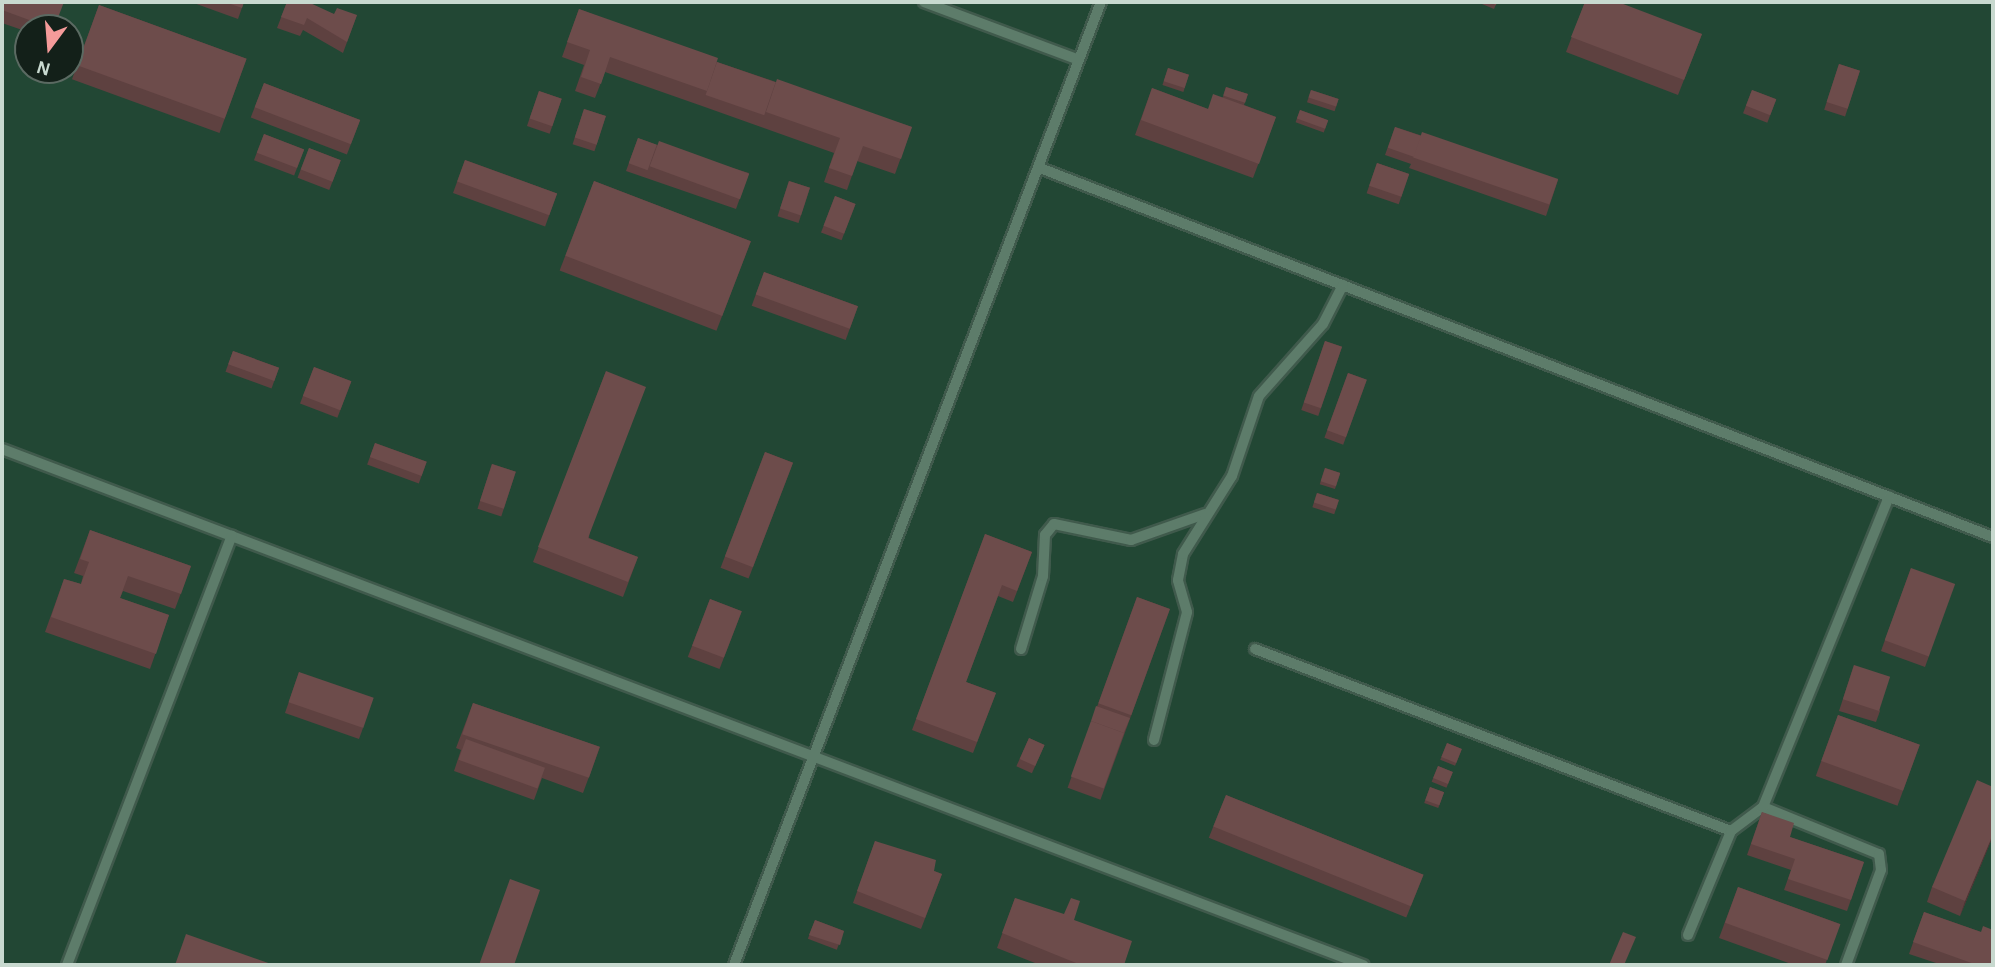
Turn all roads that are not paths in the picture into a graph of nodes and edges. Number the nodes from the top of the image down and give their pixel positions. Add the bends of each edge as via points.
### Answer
1 (924, 2) edge
2 (1101, 2) edge
3 (1079, 60) junction
4 (1040, 168) junction
5 (1343, 285) junction
6 (2, 449) edge
7 (1889, 497) junction
8 (1205, 514) junction
9 (232, 536) junction
10 (1993, 537) edge
11 (1021, 649) dead end
12 (1255, 649) dead end
13 (1154, 740) dead end
14 (816, 757) junction
15 (1763, 807) junction
16 (1731, 831) junction
17 (1688, 935) dead end
18 (67, 965) edge
19 (734, 965) edge
20 (1363, 965) edge
21 (1846, 965) edge

1 - 3 lane
2 - 3 lane
3 - 4 lane
4 - 5 lane
4 - 14 lane
5 - 7 lane
5 - 8 lane via 1323,324 1259,396 1232,475
6 - 9 lane
7 - 10 lane
7 - 15 lane
8 - 11 lane via 1131,540 1054,524 1045,535 1043,576
8 - 13 lane via 1183,554 1178,580 1185,624
9 - 14 lane
9 - 18 lane
12 - 16 lane
14 - 19 lane
14 - 20 lane
15 - 16 lane
15 - 21 lane via 1863,842 1879,854 1881,870
16 - 17 lane

